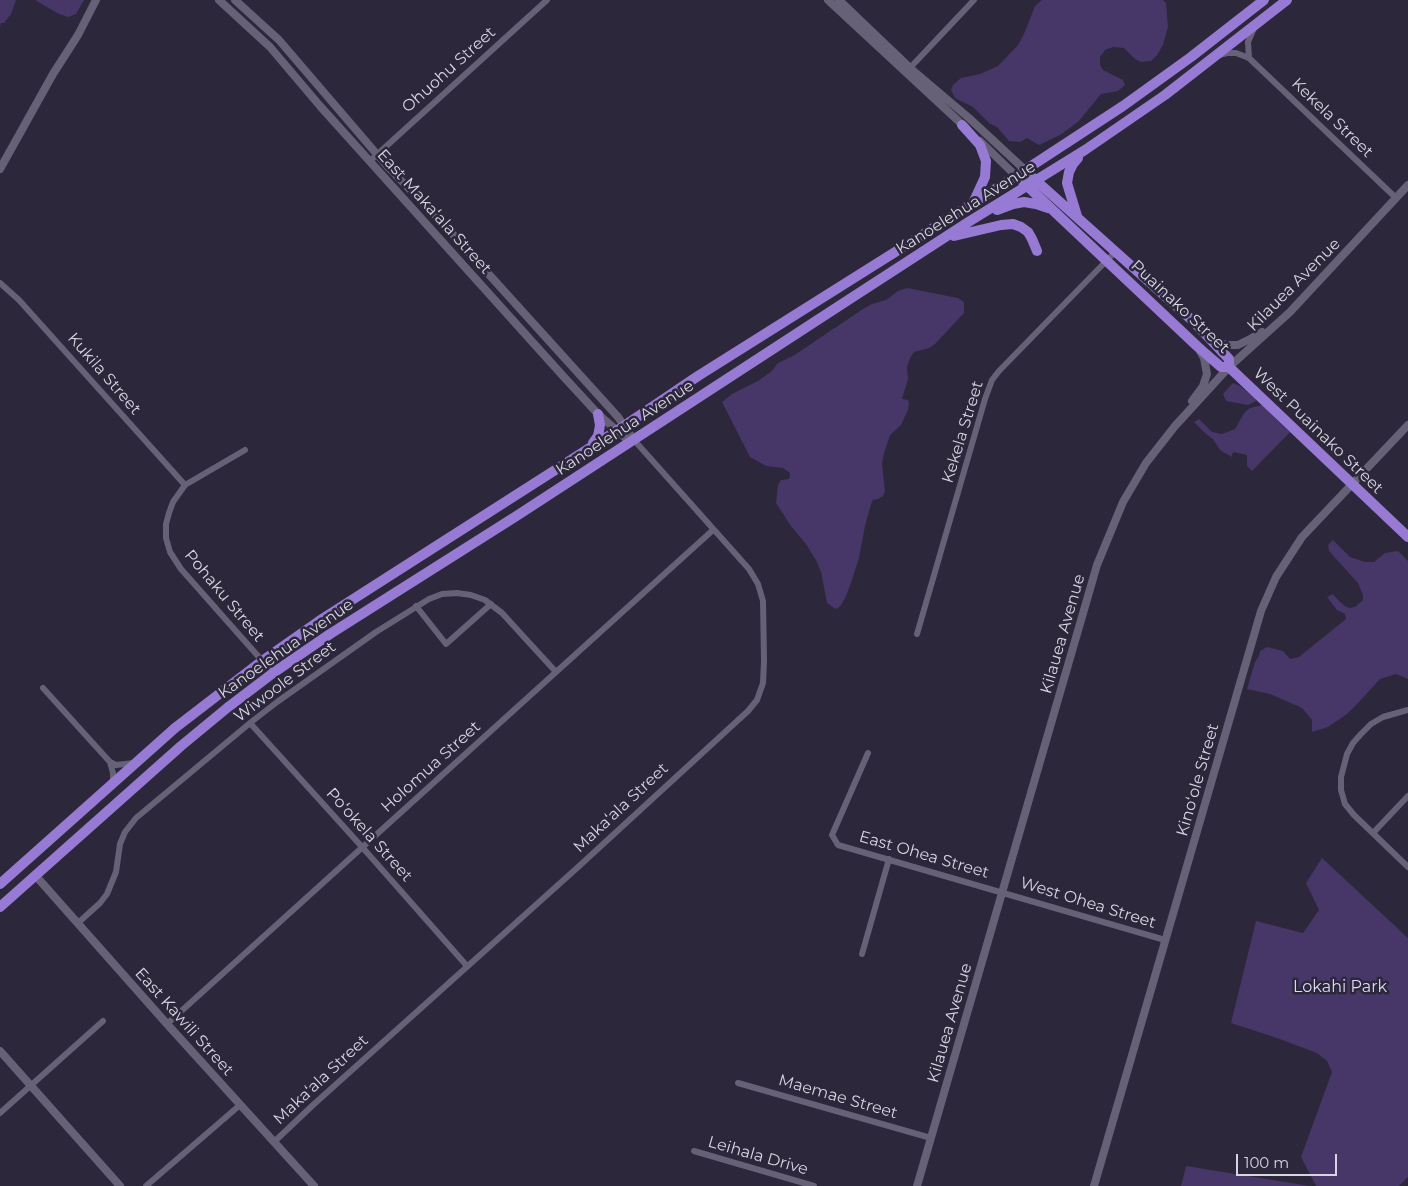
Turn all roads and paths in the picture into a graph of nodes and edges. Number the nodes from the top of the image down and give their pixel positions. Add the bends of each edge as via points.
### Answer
1 (96, 0) edge
2 (219, 0) edge
3 (235, 0) edge
4 (548, 0) edge
5 (828, 0) edge
6 (839, 0) edge
7 (974, 0) edge
8 (1264, 0) edge
9 (1287, 0) edge
10 (1258, 24) junction
11 (1214, 58) junction
12 (1249, 58) junction
13 (908, 70) junction
14 (962, 125) junction
15 (1085, 150) junction
16 (377, 155) junction
17 (370, 162) junction
18 (0, 169) edge
19 (1020, 173) junction
20 (1032, 183) junction
21 (1408, 185) edge
22 (1396, 198) junction
23 (973, 203) junction
24 (1061, 217) junction
25 (1077, 217) junction
26 (970, 221) junction
27 (945, 238) junction
28 (1036, 251) dead end
29 (1115, 252) junction
30 (1107, 260) junction
31 (0, 283) edge
32 (1290, 312) junction
33 (1209, 337) junction
34 (1198, 347) junction
35 (1229, 367) junction
36 (598, 414) junction
37 (1174, 426) junction
38 (1408, 426) edge
39 (620, 428) junction
40 (632, 441) junction
41 (591, 446) junction
42 (244, 450) dead end
43 (1352, 484) junction
44 (185, 485) junction
45 (714, 530) junction
46 (1408, 537) edge
47 (491, 604) junction
48 (416, 606) junction
49 (917, 634) dead end
50 (262, 661) junction
51 (556, 672) junction
52 (273, 673) junction
53 (43, 688) dead end
54 (1408, 710) edge
55 (250, 723) junction
56 (868, 753) dead end
57 (110, 762) junction
58 (135, 763) junction
59 (113, 784) junction
60 (1408, 796) edge
61 (1372, 833) junction
62 (363, 848) junction
63 (39, 849) junction
64 (889, 859) junction
65 (1408, 867) edge
66 (10, 875) junction
67 (35, 875) junction
68 (0, 884) edge
69 (1002, 892) junction
70 (0, 906) edge
71 (78, 923) junction
72 (1165, 940) junction
73 (862, 954) dead end
74 (467, 966) junction
75 (103, 1021) dead end
76 (167, 1024) junction
77 (0, 1051) edge
78 (738, 1083) dead end
79 (32, 1086) junction
80 (240, 1105) junction
81 (0, 1113) edge
82 (931, 1138) junction
83 (274, 1142) junction
84 (694, 1151) dead end
85 (120, 1186) edge
86 (146, 1186) edge
87 (314, 1186) edge
88 (814, 1186) edge
89 (917, 1186) edge
90 (1094, 1186) edge

1 - 18 street
2 - 17 street, East Makaʻala Street via 270,47
3 - 16 street, East Makaʻala Street via 279,40
4 - 16 street, Ohuohu Street
5 - 13 street, Puainako Street
6 - 13 street, Puainako Street
7 - 13 street
8 - 19 highway, Kanoelehua Avenue via 1157,82
9 - 10 highway, Kanoelehua Avenue
10 - 11 highway, Kanoelehua Avenue
10 - 12 street via 1250,37
11 - 12 street via 1232,53
11 - 15 highway, Kanoelehua Avenue
12 - 22 street, Kekela Street
13 - 14 street, Puainako Street
13 - 19 street, Puainako Street via 969,118
14 - 19 street, Puainako Street
14 - 23 highway via 980,145 986,161 984,177
15 - 20 highway, Kanoelehua Avenue
15 - 25 highway via 1072,164 1068,179
16 - 17 street, Ohuohu Street
16 - 39 street, East Makaʻala Street via 577,372
17 - 36 street, East Makaʻala Street
19 - 20 highway, Puainako Street
19 - 23 highway, Kanoelehua Avenue
20 - 24 highway, Puainako Street
20 - 25 highway, Puainako Street
20 - 26 highway, Kanoelehua Avenue
21 - 22 street, Kilauea Avenue
22 - 32 street, Kilauea Avenue
23 - 39 highway, Kanoelehua Avenue
24 - 26 highway via 1047,208 1024,202
24 - 30 highway, Puainako Street
25 - 29 highway, Puainako Street
26 - 27 highway, Kanoelehua Avenue
27 - 28 highway via 1013,224 1030,235
27 - 40 highway, Kanoelehua Avenue
29 - 30 street, Kekela Street
29 - 33 highway, Puainako Street
30 - 34 highway, Puainako Street
30 - 49 street, Kekela Street via 992,380
31 - 44 street, Kukila Street via 19,300
32 - 33 street via 1244,343 1226,345
32 - 35 street, Kilauea Avenue
33 - 35 highway, Puainako Street via 1229,359
34 - 35 highway, Puainako Street via 1221,367
34 - 37 street via 1207,368 1205,381
35 - 37 street, Kilauea Avenue
35 - 43 highway, West Puainako Street
36 - 39 street, East Makaʻala Street
36 - 41 highway via 598,436
37 - 69 street, Kilauea Avenue via 1146,463 1123,502 1098,565
38 - 43 street, Kinoʻole Street
39 - 40 street, East Makaʻala Street
39 - 41 highway, Kanoelehua Avenue
40 - 45 street, Maka‘ala Street
40 - 52 highway, Kanoelehua Avenue
41 - 50 highway, Kanoelehua Avenue
42 - 44 street, Pohaku Street
43 - 46 highway, West Puainako Street
43 - 72 street, Kinoʻole Street via 1295,546 1276,577 1261,612
44 - 50 street, Pohaku Street via 168,513 166,538 170,552 180,569
45 - 51 street, Holomua Street
45 - 74 street, Maka‘ala Street via 758,584 762,601 764,661 763,683 757,700
47 - 48 street, Wiwoole Street via 478,597 457,593 436,596
47 - 48 street via 446,644
47 - 51 street, Wiwoole Street
48 - 55 street, Wiwoole Street
50 - 52 street, Pohaku Street
50 - 58 highway, Kanoelehua Avenue
51 - 62 street, Holomua Street
52 - 67 highway, Kanoelehua Avenue via 181,746
53 - 57 street
54 - 61 street via 1371,724 1353,743 1343,765 1341,790 1345,804
55 - 62 street, Po‘okela Street
55 - 71 street, Wiwoole Street via 136,818 120,844 116,872 107,894
56 - 64 street, East Ohea Street via 832,835 838,844
57 - 58 street via 116,765
57 - 59 street
58 - 59 highway, Kanoelehua Avenue
59 - 63 highway, Kanoelehua Avenue
60 - 61 street
61 - 65 street
62 - 74 street, Po‘okela Street
62 - 76 street, Holomua Street
63 - 66 highway, Kanoelehua Avenue
63 - 67 highway via 33,862
64 - 69 street, East Ohea Street
64 - 73 street
66 - 67 highway via 20,872
66 - 68 highway, Kanoelehua Avenue
67 - 70 highway, Kanoelehua Avenue
67 - 71 street, East Kawili Street
69 - 72 street, West Ohea Street
69 - 82 street, Kilauea Avenue
71 - 76 street, East Kawili Street
72 - 90 street, Kinoʻole Street
74 - 83 street, Maka‘ala Street
75 - 79 street
76 - 80 street, East Kawili Street
77 - 79 street
78 - 82 street, Maemae Street
79 - 81 street
79 - 85 street
80 - 83 street, East Kawili Street
80 - 86 street
82 - 89 street, Kilauea Avenue
83 - 87 street, East Kawili Street
84 - 88 street, Leihala Drive

